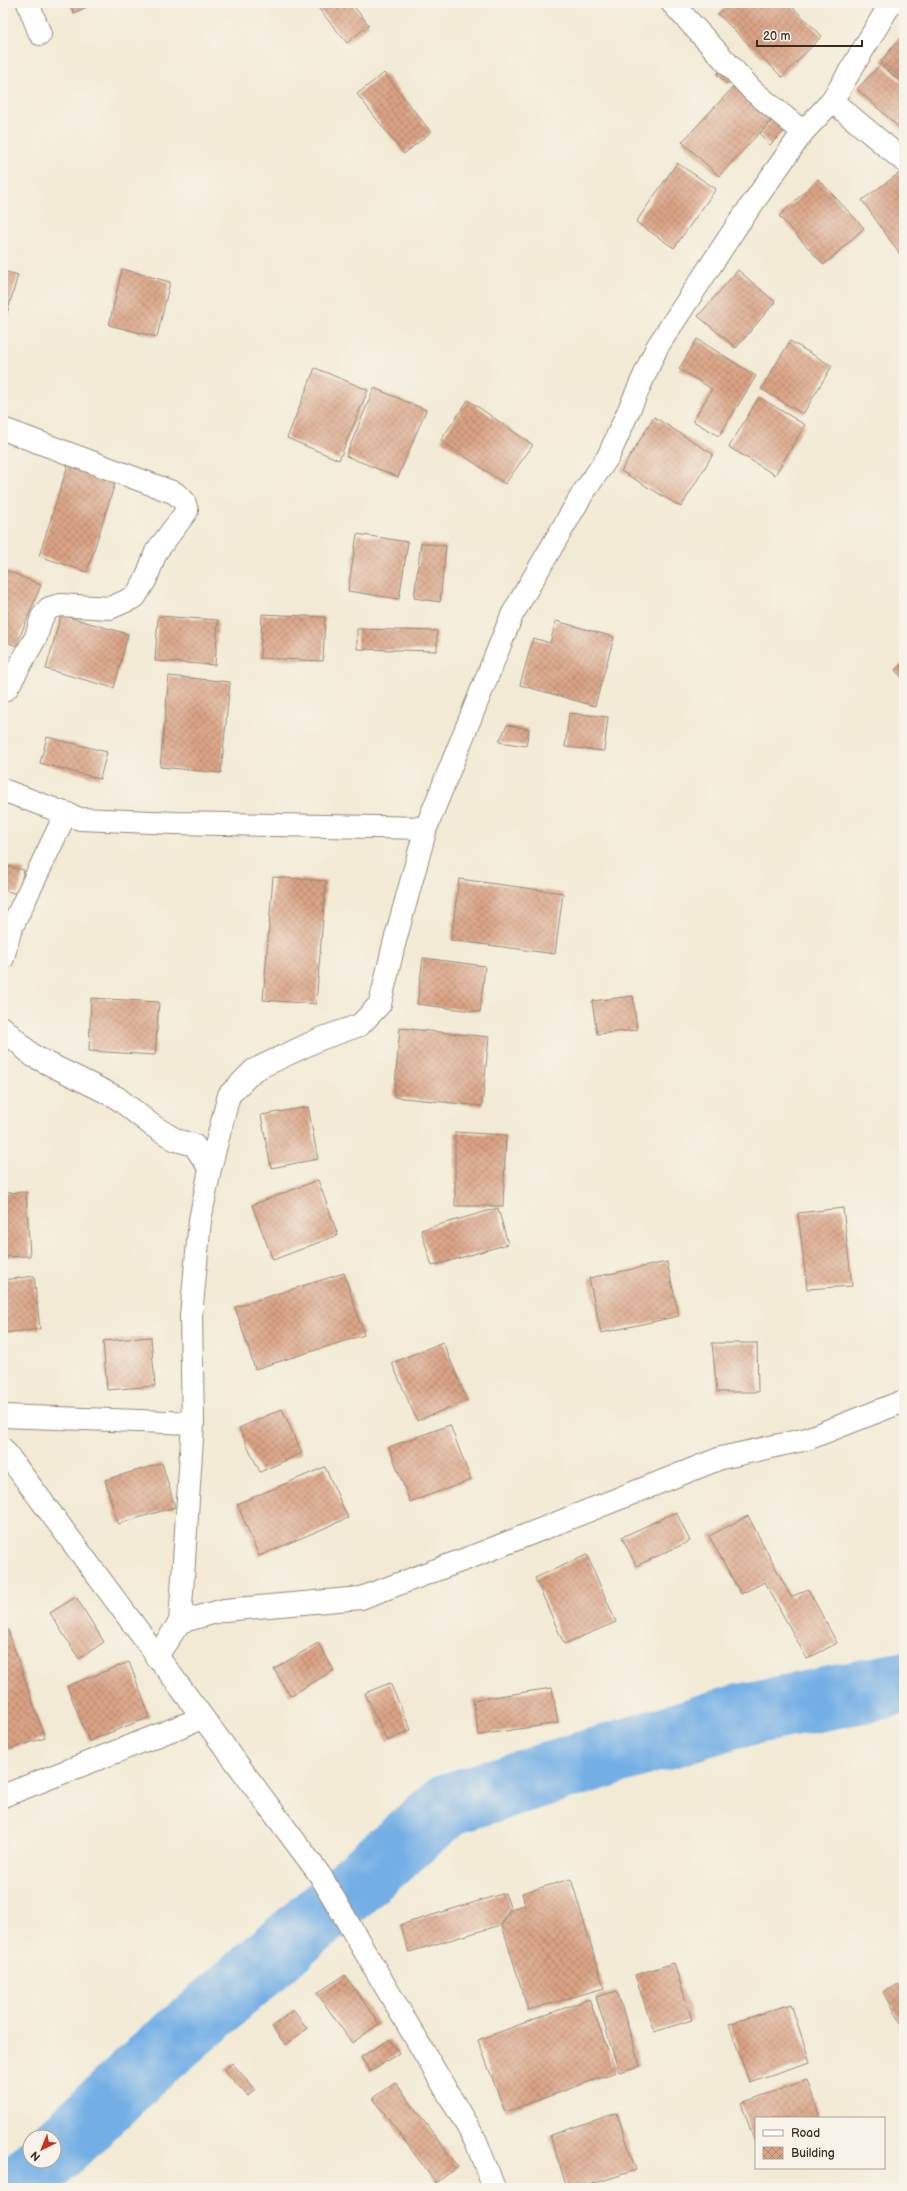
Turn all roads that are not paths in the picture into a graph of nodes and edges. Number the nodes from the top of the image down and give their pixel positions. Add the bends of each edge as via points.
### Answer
1 (28, 3) edge
2 (672, 3) edge
3 (891, 3) edge
4 (40, 34) dead end
5 (832, 101) junction
6 (803, 132) junction
7 (904, 162) edge
8 (3, 429) edge
9 (3, 691) edge
10 (3, 790) edge
11 (66, 813) junction
12 (426, 828) junction
13 (3, 958) edge
14 (3, 1028) edge
15 (210, 1169) junction
16 (904, 1401) edge
17 (3, 1416) edge
18 (193, 1423) junction
19 (3, 1449) edge
20 (180, 1622) junction
21 (156, 1657) junction
22 (202, 1718) junction
23 (3, 1796) edge
24 (494, 2188) edge

1 - 4 street
2 - 6 street via 753,91
3 - 5 street
5 - 6 street
5 - 7 street
6 - 12 street via 738,224 658,347 608,457 583,493 512,615
8 - 9 street via 175,493 184,500 187,511 156,552 146,579 135,597 110,608 60,605 49,608 42,616 36,637
10 - 11 street
11 - 12 street via 80,819 175,823
11 - 13 street via 10,932
12 - 15 street via 380,1004 360,1025 320,1039 254,1070 229,1095
14 - 15 street via 33,1056 116,1097 153,1126 176,1140 194,1145
15 - 18 street via 200,1220 191,1316
16 - 20 street via 807,1439 721,1458 361,1598 224,1610
17 - 18 street
18 - 20 street
19 - 21 street
20 - 21 street
21 - 22 street
22 - 23 street
22 - 24 street via 320,1875 476,2141

